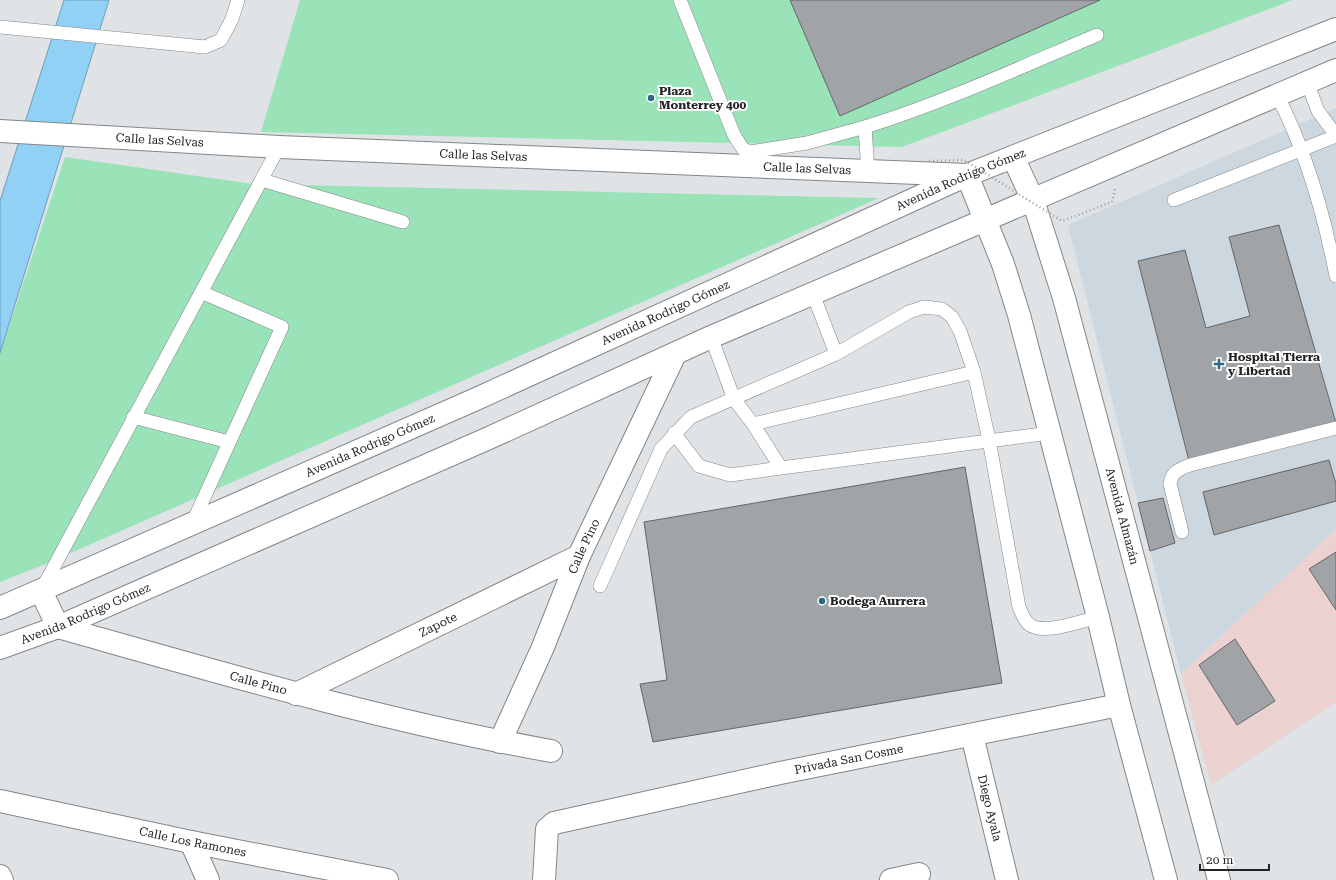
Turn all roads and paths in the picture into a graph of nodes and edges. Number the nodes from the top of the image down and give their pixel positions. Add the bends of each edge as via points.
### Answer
1 (238, 0) edge
2 (680, 0) edge
3 (0, 27) edge
4 (1336, 29) edge
5 (1097, 35) dead end
6 (1336, 70) edge
7 (1307, 82) junction
8 (1277, 95) junction
9 (866, 127) junction
10 (0, 131) edge
11 (1336, 136) edge
12 (279, 147) junction
13 (1301, 150) junction
14 (1013, 157) junction
15 (745, 158) junction
16 (929, 161) dead end
17 (868, 172) junction
18 (968, 175) junction
19 (262, 180) junction
20 (1033, 200) junction
21 (1174, 200) dead end
22 (1112, 202) dead end
23 (987, 220) junction
24 (403, 222) dead end
25 (1336, 276) edge
26 (201, 292) junction
27 (813, 294) junction
28 (711, 337) junction
29 (675, 354) junction
30 (836, 354) junction
31 (974, 372) junction
32 (734, 399) junction
33 (133, 417) junction
34 (753, 424) junction
35 (1336, 428) edge
36 (674, 433) junction
37 (1050, 433) junction
38 (990, 440) junction
39 (229, 442) junction
40 (781, 468) junction
41 (192, 524) junction
42 (1182, 532) dead end
43 (579, 556) junction
44 (600, 586) dead end
45 (41, 591) junction
46 (0, 608) edge
47 (1098, 617) junction
48 (58, 627) junction
49 (0, 648) edge
50 (296, 694) junction
51 (1119, 705) junction
52 (972, 735) junction
53 (500, 742) junction
54 (551, 751) dead end
55 (0, 801) edge
56 (191, 842) junction
57 (919, 874) dead end
58 (0, 876) edge
59 (2, 880) edge
60 (208, 880) edge
61 (387, 880) edge
62 (544, 880) edge
63 (891, 880) edge
64 (1007, 880) edge
65 (1166, 880) edge
66 (1218, 880) edge

1 - 3 lane via 221,40 205,47
2 - 15 lane
4 - 14 street, Avenida Rodrigo Gómez
5 - 9 lane via 904,115
6 - 7 street, Avenida Rodrigo Gómez
7 - 8 street, Avenida Rodrigo Gómez
7 - 11 lane via 1318,111
8 - 13 lane via 1291,122
8 - 20 street, Avenida Rodrigo Gómez
9 - 15 lane via 787,147 750,152
9 - 17 lane
10 - 12 street, Calle las Selvas
11 - 13 lane
12 - 15 street, Calle las Selvas
12 - 19 lane
13 - 21 lane
13 - 25 lane via 1330,241
14 - 18 street, Avenida Rodrigo Gómez
14 - 20 street, Avenida Almazán
15 - 17 street, Calle las Selvas
16 - 22 path, bridge via 964,160 1062,222
17 - 18 street, Calle las Selvas
18 - 23 street
18 - 41 street, Avenida Rodrigo Gómez via 474,400
19 - 24 lane
19 - 26 lane
20 - 23 street, Avenida Rodrigo Gómez
20 - 66 street, Avenida Almazán via 1064,298
23 - 27 street, Avenida Rodrigo Gómez
23 - 37 street via 1017,308
26 - 33 lane
26 - 39 lane via 282,327
27 - 28 street, Avenida Rodrigo Gómez
27 - 30 lane
28 - 29 street, Avenida Rodrigo Gómez
28 - 32 lane
29 - 43 street, Calle Pino
29 - 48 street, Avenida Rodrigo Gómez
30 - 31 lane via 909,312 924,307 942,309 952,317 960,331
30 - 32 lane
31 - 34 lane
31 - 38 lane
32 - 34 lane
32 - 36 lane via 691,417
33 - 39 lane
33 - 45 lane
34 - 40 lane
35 - 42 lane via 1178,470 1171,477 1170,484
36 - 40 lane via 700,466 730,475
36 - 44 lane via 661,449
37 - 38 lane
37 - 47 street
38 - 40 lane
38 - 47 lane via 1019,606 1023,616 1030,625 1039,629
39 - 41 lane
41 - 45 street, Avenida Rodrigo Gómez
43 - 50 street, Zapote
43 - 53 street, Calle Pino via 543,647
45 - 46 street, Avenida Rodrigo Gómez
45 - 48 street
47 - 51 street
48 - 49 street, Avenida Rodrigo Gómez
48 - 50 street, Calle Pino
50 - 53 street, Calle Pino
51 - 52 street, Privada San Cosme
51 - 65 street
52 - 62 street, Privada San Cosme via 780,773 579,816 554,824 547,830
52 - 64 street, Diego Ayala
53 - 54 street, Calle Pino
55 - 56 street, Calle Los Ramones
56 - 60 street
56 - 61 street, Calle Los Ramones
57 - 63 street
58 - 59 street

